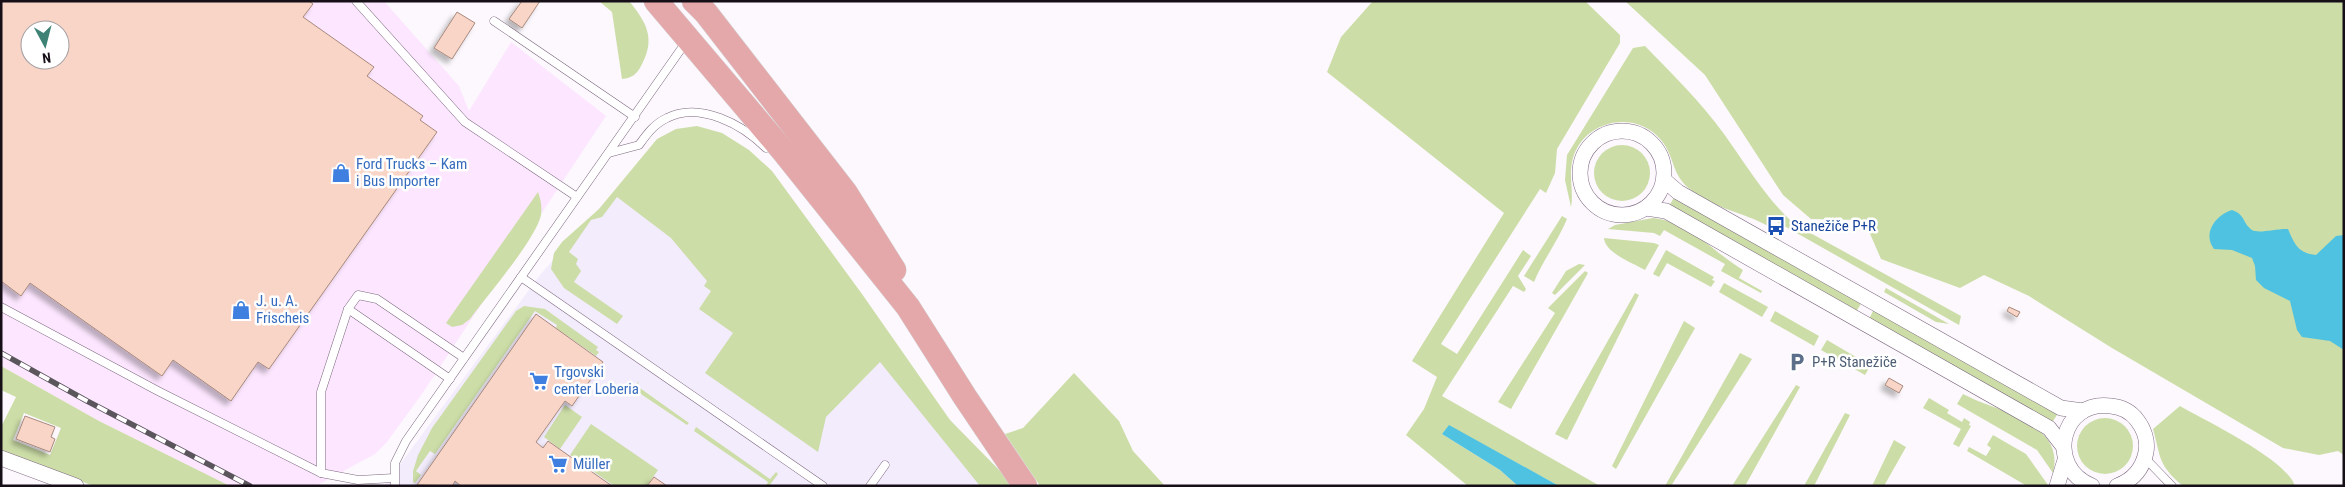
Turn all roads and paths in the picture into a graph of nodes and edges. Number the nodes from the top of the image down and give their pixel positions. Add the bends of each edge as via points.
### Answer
1 (356, 1) edge
2 (656, 1) edge
3 (700, 7) edge
4 (494, 21) dead end
5 (688, 39) junction
6 (635, 117) junction
7 (609, 153) junction
8 (774, 157) dead end
9 (1664, 180) junction
10 (577, 197) junction
11 (1646, 208) junction
12 (521, 277) junction
13 (1, 307) edge
14 (908, 307) junction
15 (348, 309) junction
16 (464, 358) junction
17 (450, 379) junction
18 (2083, 411) junction
19 (2064, 453) junction
20 (1, 458) edge
21 (2145, 458) junction
22 (885, 465) dead end
23 (322, 473) junction
24 (394, 482) edge
25 (2127, 484) edge
26 (76, 486) edge
27 (823, 486) edge
28 (870, 486) edge
29 (1025, 486) edge
30 (2057, 486) edge
31 (2092, 486) edge
32 (2172, 486) edge

1 - 10 lane via 466,122
2 - 5 main road
3 - 5 main road
3 - 14 main road via 845,192 893,269
4 - 6 lane
5 - 6 lane
5 - 14 main road via 784,152 800,182
6 - 7 lane
7 - 8 lane via 639,145 650,129 668,117 689,113 726,119 751,133
7 - 10 lane
9 - 11 street via 1659,194
9 - 11 street via 1658,152 1636,133 1608,134 1585,152 1580,165 1580,180 1591,202 1606,212 1621,216
9 - 18 street via 1678,192 2061,408
10 - 12 lane
11 - 19 street via 1666,211 2049,428
12 - 16 lane
12 - 27 lane
13 - 23 lane
14 - 29 main road
15 - 16 lane via 358,295 377,299
15 - 17 lane
15 - 23 lane via 321,392
16 - 17 lane
17 - 24 lane via 402,448 395,464
18 - 19 street via 2068,426
18 - 21 street via 2104,405 2126,410 2141,426 2147,447
19 - 30 street
19 - 31 street via 2075,475
20 - 26 street
21 - 25 street
21 - 32 lane
22 - 28 lane
23 - 24 lane via 353,480

